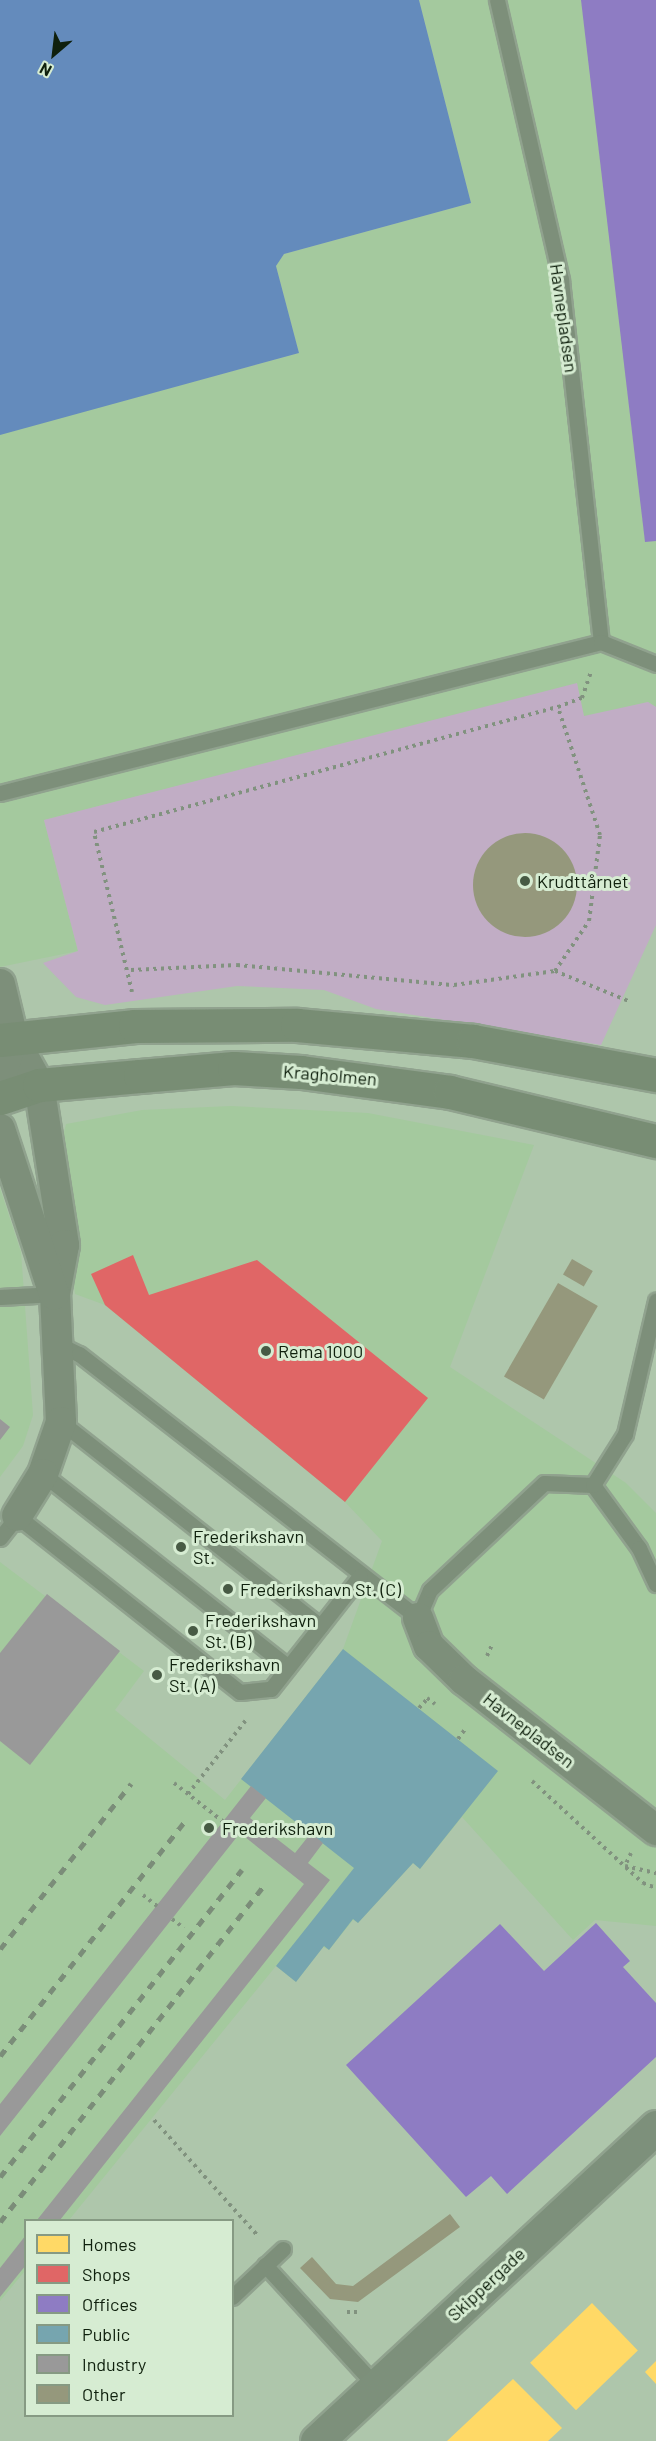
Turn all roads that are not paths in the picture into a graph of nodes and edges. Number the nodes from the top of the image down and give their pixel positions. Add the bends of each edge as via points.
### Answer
1 (497, 0) edge
2 (601, 642) junction
3 (656, 664) edge
4 (0, 793) edge
5 (0, 984) edge
6 (7, 1039) edge
7 (656, 1075) edge
8 (0, 1079) edge
9 (39, 1085) junction
10 (0, 1098) edge
11 (0, 1129) edge
12 (656, 1141) edge
13 (55, 1294) junction
14 (0, 1297) edge
15 (656, 1301) edge
16 (56, 1343) junction
17 (61, 1422) junction
18 (44, 1474) junction
19 (593, 1485) junction
20 (8, 1527) edge
21 (360, 1576) junction
22 (656, 1584) edge
23 (418, 1618) junction
24 (320, 1626) junction
25 (288, 1667) junction
26 (656, 1830) edge
27 (656, 2127) edge
28 (234, 2295) edge
29 (376, 2386) junction
30 (317, 2441) edge

1 - 2 lane, Havnepladsen via 561,280
2 - 3 lane
2 - 4 lane
5 - 6 street
6 - 7 street via 135,1026 368,1029 473,1041
6 - 8 street
6 - 9 street
9 - 10 street, Kragholmen
9 - 12 street, Kragholmen via 234,1068 372,1078
9 - 13 street via 64,1245
11 - 13 street
13 - 14 lane
13 - 16 street
15 - 19 lane via 625,1434
16 - 17 street
16 - 21 lane via 79,1354
17 - 18 street
17 - 24 lane
18 - 20 street
18 - 25 lane
19 - 22 lane via 639,1548
19 - 23 lane via 544,1483 430,1590
20 - 25 lane via 240,1692 271,1689
21 - 23 lane
21 - 24 lane
23 - 26 street, Havnepladsen via 429,1646 464,1680
24 - 25 lane
27 - 29 main road, Skippergade
28 - 29 lane via 275,2256
29 - 30 main road, Skippergade

